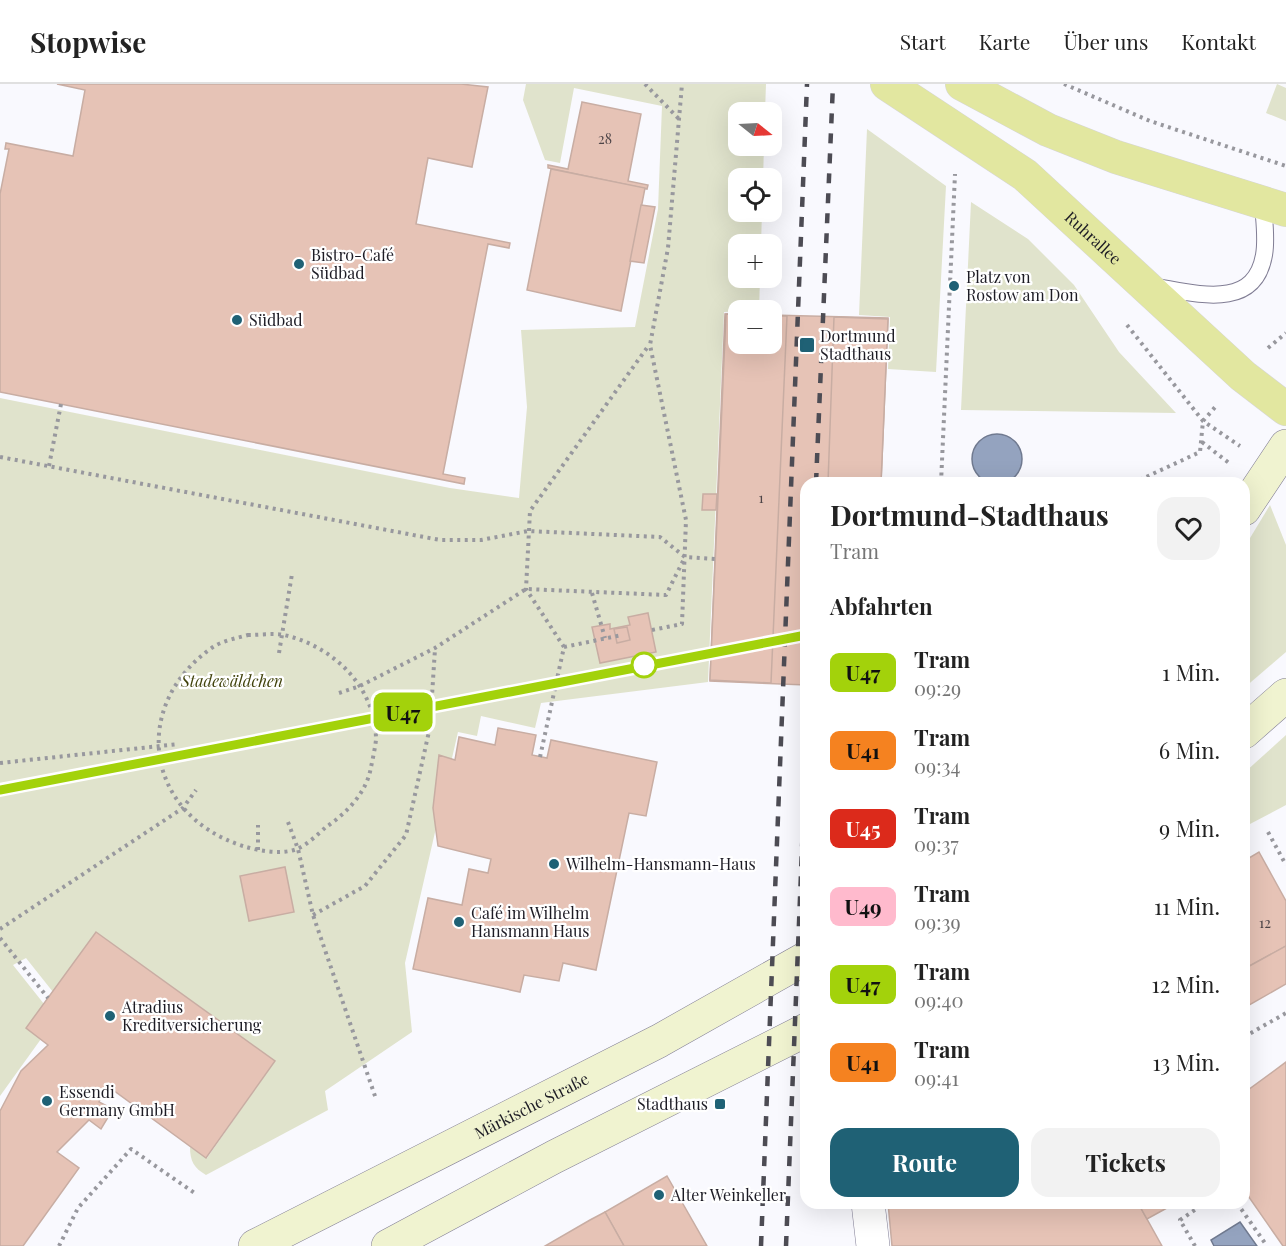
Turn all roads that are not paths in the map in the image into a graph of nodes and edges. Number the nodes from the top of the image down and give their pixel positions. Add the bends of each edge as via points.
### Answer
1 (887, 84) edge
2 (962, 84) edge
3 (1275, 207) edge
4 (1144, 285) junction
5 (1286, 409) edge
6 (1286, 446) edge
7 (1250, 500) edge
8 (1286, 695) edge
9 (1250, 727) edge
10 (800, 961) edge
11 (800, 1033) edge
12 (869, 1209) edge
13 (255, 1246) edge
14 (388, 1246) edge
15 (873, 1246) edge

1 - 4 main road, Ruhrallee via 1025,175
2 - 3 main road via 1048,130 1096,149
3 - 4 lane via 1265,254 1254,281 1243,291 1230,295
4 - 5 main road, Ruhrallee via 1243,376
6 - 7 main road
8 - 9 main road
10 - 13 main road, Märkische Straße via 659,1041
11 - 14 main road
12 - 15 street

